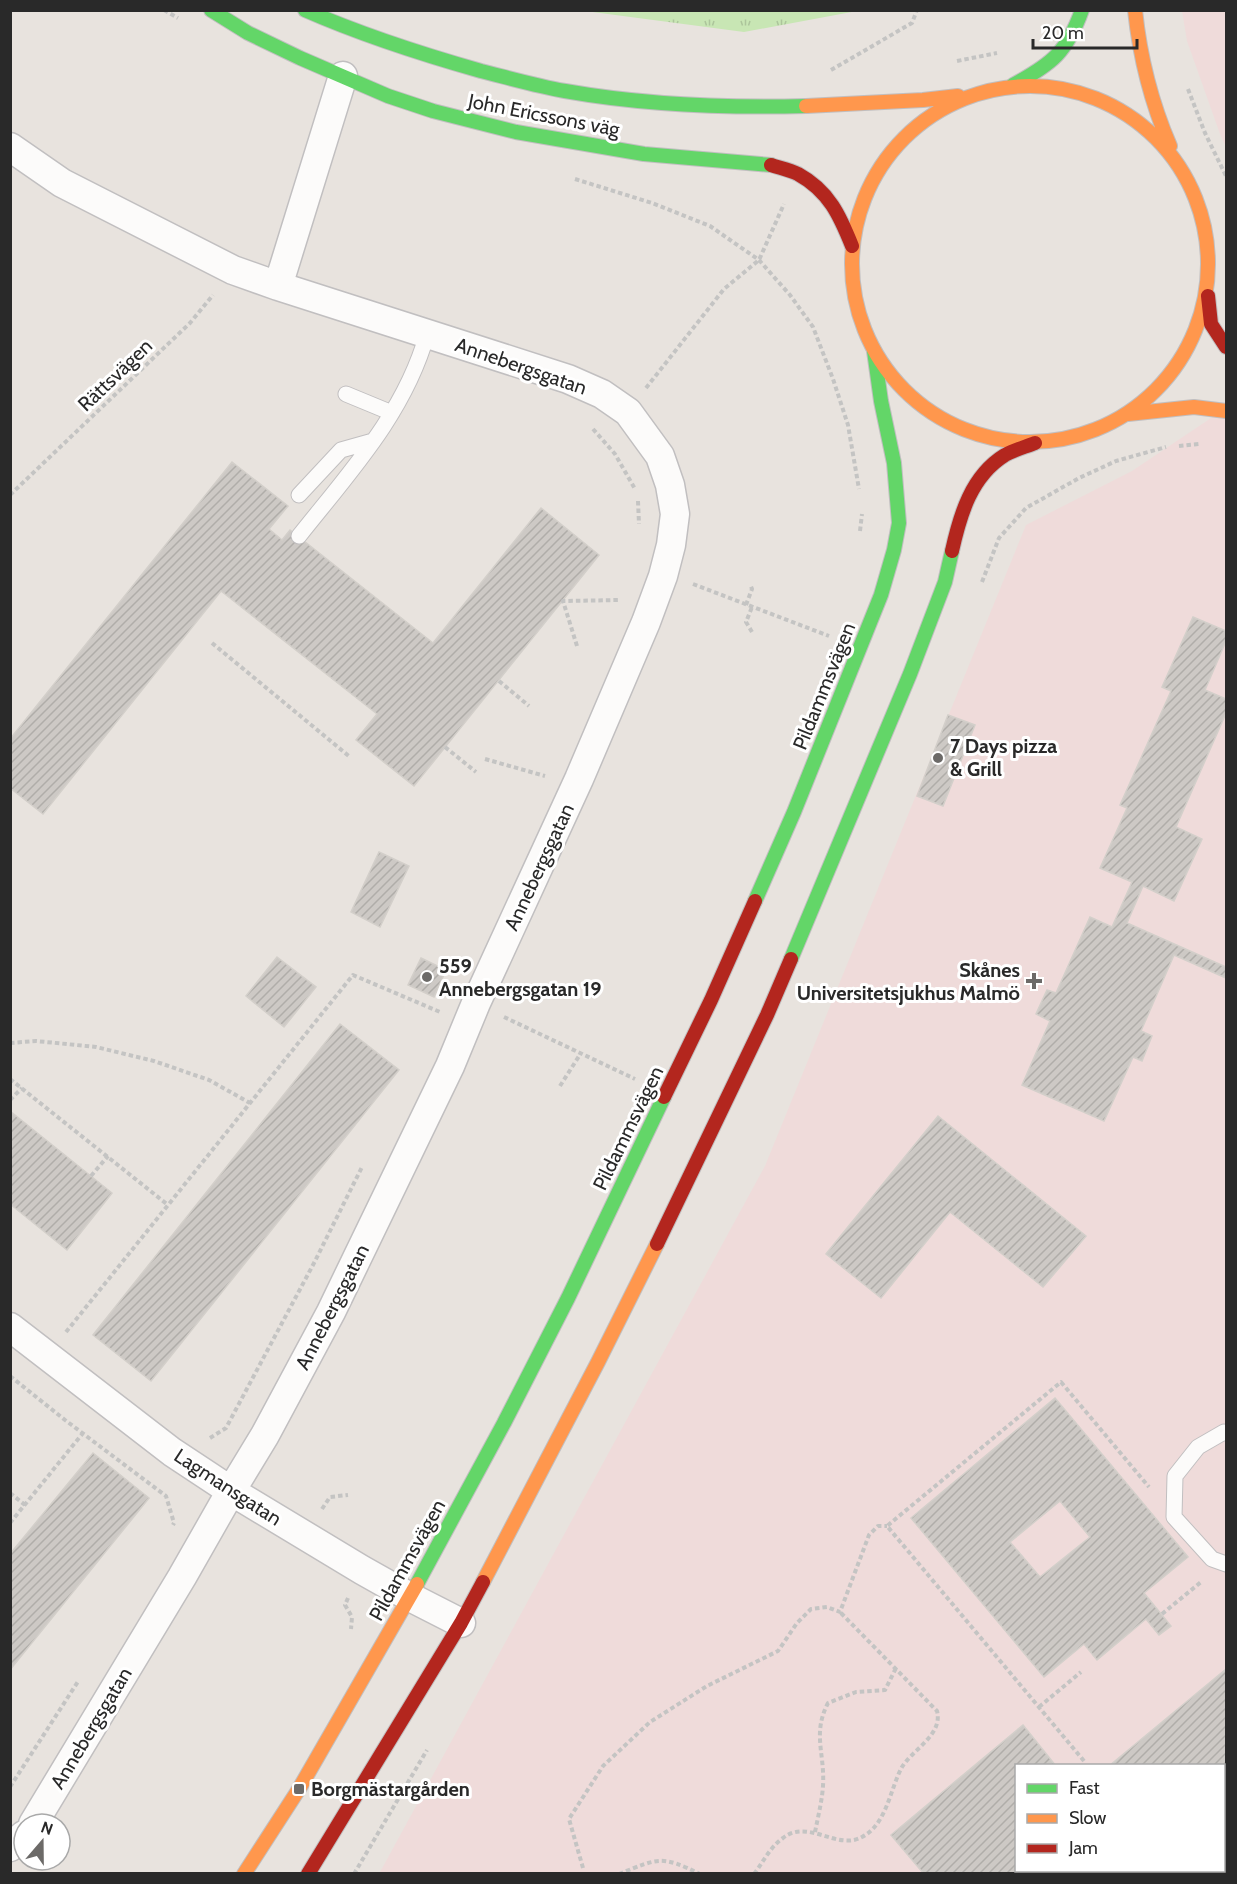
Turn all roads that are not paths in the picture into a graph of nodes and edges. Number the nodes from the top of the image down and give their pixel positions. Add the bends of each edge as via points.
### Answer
1 (211, 10) edge
2 (305, 10) edge
3 (1082, 10) edge
4 (1136, 10) edge
5 (343, 76) junction
6 (1011, 86) junction
7 (975, 94) junction
8 (10, 147) edge
9 (1175, 159) junction
10 (852, 246) junction
11 (278, 286) junction
12 (1208, 291) junction
13 (427, 334) junction
14 (1227, 348) edge
15 (874, 351) junction
16 (346, 394) dead end
17 (1227, 411) edge
18 (392, 413) junction
19 (1128, 414) junction
20 (374, 441) junction
21 (1035, 443) junction
22 (299, 495) dead end
23 (298, 536) dead end
24 (10, 1327) edge
25 (1227, 1433) edge
26 (231, 1491) junction
27 (1219, 1561) edge
28 (410, 1597) junction
29 (461, 1623) junction
30 (40, 1812) edge
31 (244, 1874) edge
32 (308, 1874) edge

1 - 5 main road, John Ericssons väg via 248,33
2 - 7 main road, John Ericssons väg via 348,30 442,60 575,93 667,104 745,107 933,100
3 - 6 main road, Pildammsvägen via 1077,28 1063,51 1048,66
4 - 9 main road, Pildammsvägen via 1138,44 1147,82
5 - 10 main road, John Ericssons väg via 422,108 516,132 644,153 766,163 798,174 821,191 839,214
5 - 11 street
6 - 7 main road, Pildammsvägen
6 - 9 main road, Pildammsvägen via 1053,87 1093,96 1130,115
7 - 10 main road, Pildammsvägen via 941,109 913,129 886,158 864,197
8 - 11 street, Annebergsgatan via 62,183 233,270
9 - 12 main road, Pildammsvägen via 1185,174 1208,243
10 - 15 main road, Pildammsvägen via 858,312
11 - 13 street, Annebergsgatan
12 - 14 main road via 1208,319
12 - 19 main road, Pildammsvägen via 1197,331 1181,362 1164,384
13 - 18 lane via 420,358
13 - 26 street, Annebergsgatan via 567,379 602,394 627,412 660,456 670,485 675,514 671,545 646,622 450,1066 331,1312
15 - 21 main road, Pildammsvägen via 900,386 934,415 993,439
15 - 28 main road, Pildammsvägen via 894,462 899,524 881,595 795,812 711,1000 568,1298
16 - 18 lane
17 - 19 main road via 1194,407
18 - 20 lane
19 - 21 main road, Pildammsvägen via 1098,430
20 - 22 lane via 341,450
20 - 23 lane
21 - 29 main road, Pildammsvägen via 1005,455 985,471 967,499 945,582 910,674 767,1015 603,1351
24 - 26 street, Lagmansgatan via 172,1452
25 - 27 lane via 1198,1447 1175,1476 1174,1517
26 - 28 street, Lagmansgatan
26 - 30 street, Annebergsgatan
28 - 29 street, Lagmansgatan
28 - 31 main road, Pildammsvägen via 299,1789
29 - 32 main road, Pildammsvägen

